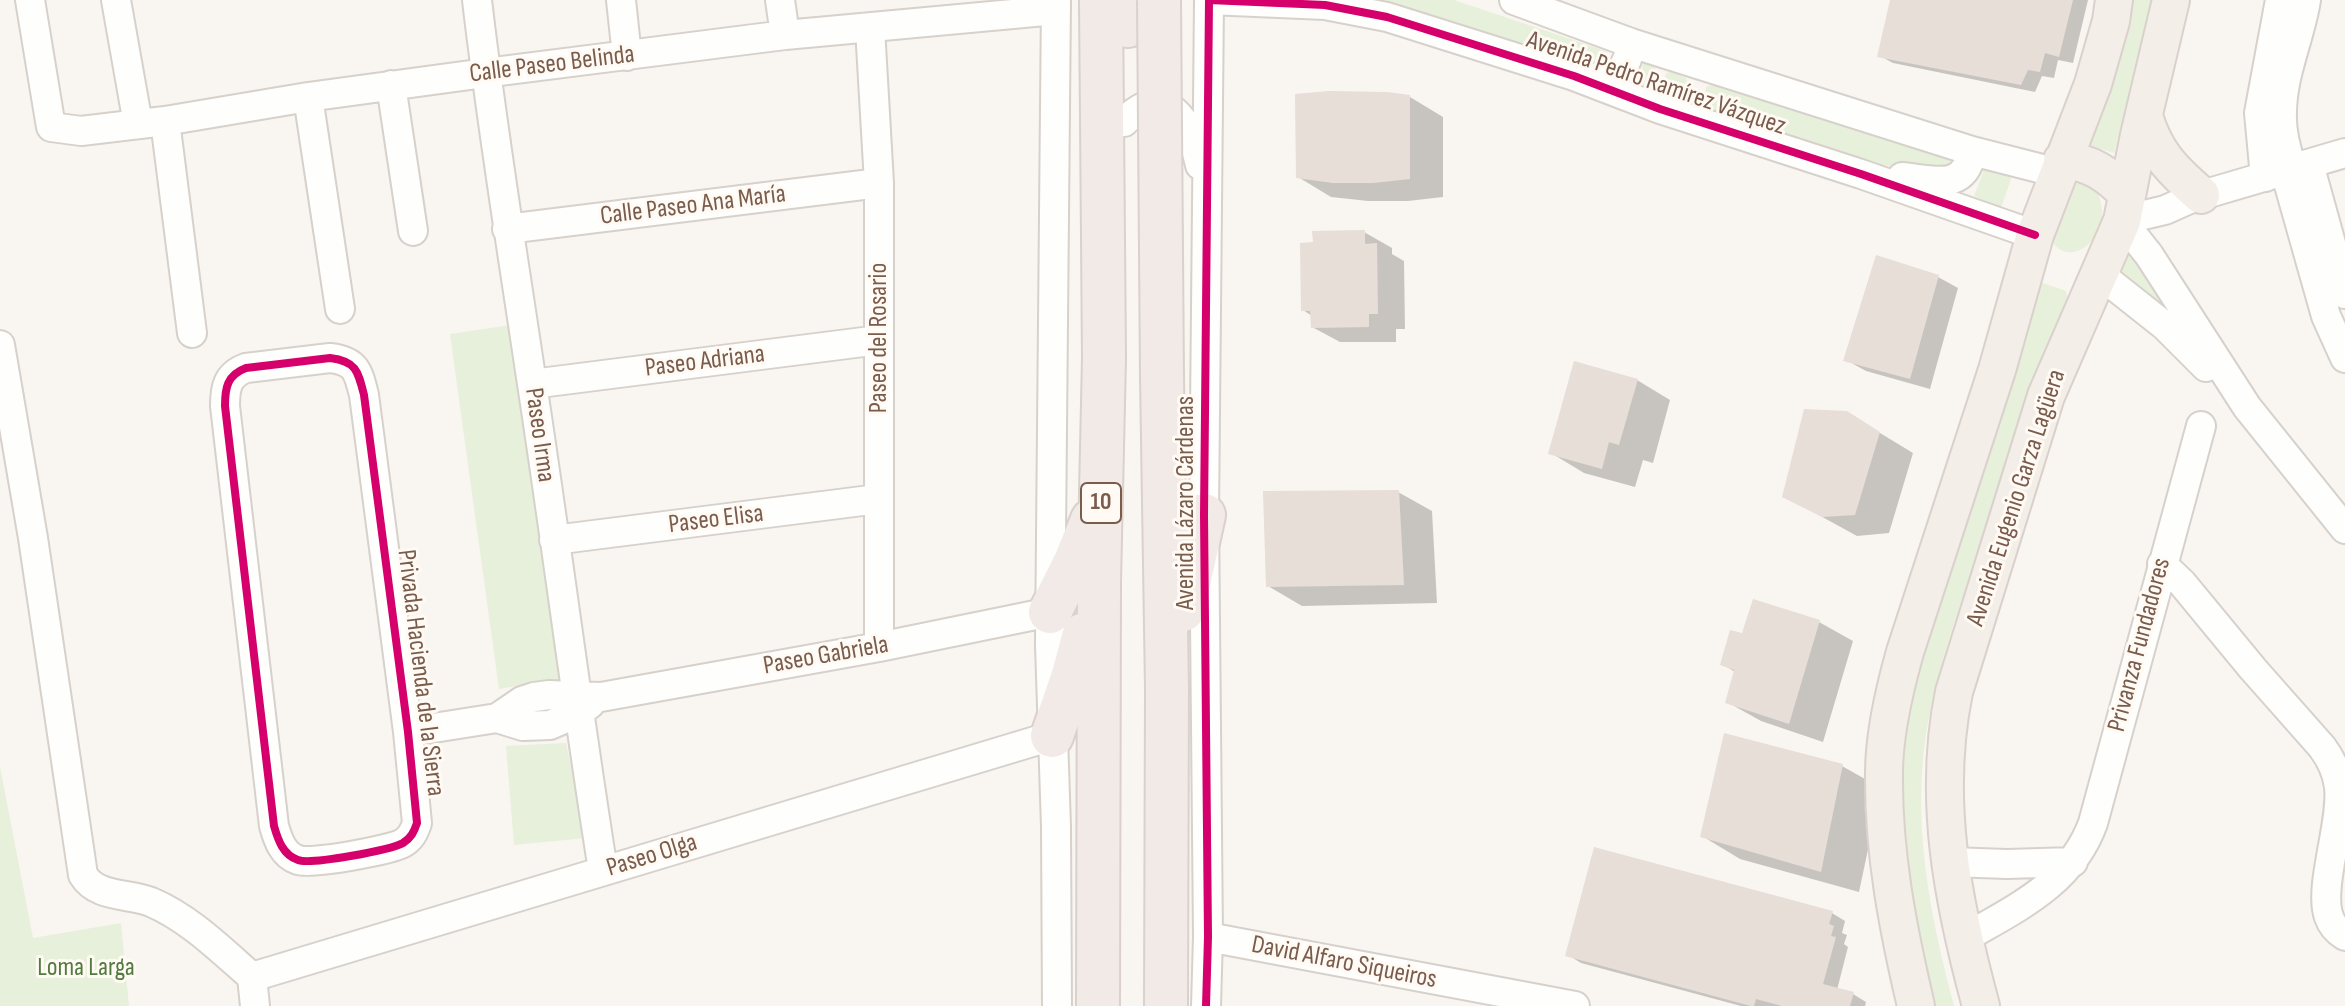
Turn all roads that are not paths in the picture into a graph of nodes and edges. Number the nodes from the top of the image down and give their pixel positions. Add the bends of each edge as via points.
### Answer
1 (30, 0) edge
2 (46, 0) edge
3 (116, 0) edge
4 (477, 0) edge
5 (621, 0) edge
6 (780, 0) edge
7 (1209, 0) edge
8 (1514, 0) edge
9 (2171, 0) edge
10 (2280, 0) edge
11 (2306, 0) edge
12 (1322, 2) edge
13 (1056, 5) edge
14 (1133, 5) edge
15 (2112, 11) edge
16 (870, 28) junction
17 (785, 35) junction
18 (1631, 43) junction
19 (2160, 53) junction
20 (627, 56) junction
21 (485, 73) junction
22 (1574, 76) junction
23 (391, 85) junction
24 (308, 97) junction
25 (2144, 116) junction
26 (1124, 122) junction
27 (151, 123) junction
28 (59, 128) junction
29 (1972, 151) junction
30 (2345, 153) edge
31 (2060, 166) junction
32 (2288, 170) junction
33 (1861, 174) junction
34 (879, 183) junction
35 (2196, 197) junction
36 (1208, 205) junction
37 (2124, 207) junction
38 (2165, 210) junction
39 (507, 229) junction
40 (413, 231) dead end
41 (2035, 235) junction
42 (2149, 255) junction
43 (2098, 273) junction
44 (2345, 294) edge
45 (340, 309) dead end
46 (192, 333) dead end
47 (879, 340) junction
48 (0, 345) edge
49 (1104, 358) junction
50 (2345, 358) edge
51 (532, 384) junction
52 (2247, 407) junction
53 (2201, 426) dead end
54 (1101, 497) junction
55 (878, 499) junction
56 (1204, 515) junction
57 (2345, 529) edge
58 (1943, 532) junction
59 (554, 540) junction
60 (1996, 560) junction
61 (2162, 564) junction
62 (1099, 583) junction
63 (1924, 591) junction
64 (1050, 612) junction
65 (1977, 620) junction
66 (879, 647) junction
67 (1167, 689) junction
68 (585, 702) junction
69 (408, 732) junction
70 (1052, 736) junction
71 (1950, 862) junction
72 (2073, 862) junction
73 (2007, 864) junction
74 (603, 870) junction
75 (2018, 907) junction
76 (2345, 936) edge
77 (1208, 937) junction
78 (1963, 939) junction
79 (252, 977) junction
80 (255, 1006) edge
81 (1057, 1006) edge
82 (1098, 1006) edge
83 (1166, 1006) edge
84 (1206, 1006) edge
85 (1575, 1006) edge
86 (1916, 1006) edge
87 (1981, 1006) edge

1 - 28 street
2 - 28 street
3 - 27 street
4 - 21 street, Paseo Irma
5 - 20 street
6 - 17 street
7 - 12 street, Avenida Pedro Ramírez Vázquez
7 - 36 street, Avenida Lázaro Cárdenas
8 - 18 street, Avenida Pedro Ramírez Vázquez
9 - 19 main road, Avenida Eugenio Garza Lagüera
10 - 32 street via 2259,113
11 - 32 street via 2282,112
12 - 22 street, Avenida Pedro Ramírez Vázquez
13 - 16 street, Calle Paseo Belinda
13 - 64 street
14 - 26 highway
14 - 49 highway, 10
14 - 67 highway, Avenida Lázaro Cárdenas, bridge via 1162,377
15 - 19 main road via 2119,38 2129,49
15 - 31 main road via 2093,84
16 - 17 street, Calle Paseo Belinda
16 - 34 street, Paseo del Rosario
17 - 20 street, Calle Paseo Belinda
18 - 22 street via 1616,75
18 - 29 street, Avenida Pedro Ramírez Vázquez
19 - 25 main road, Avenida Eugenio Garza Lagüera
20 - 21 street, Calle Paseo Belinda
21 - 23 street, Calle Paseo Belinda
21 - 39 street, Paseo Irma
22 - 33 street, Avenida Pedro Ramírez Vázquez
23 - 24 street, Calle Paseo Belinda
23 - 40 street
24 - 27 street, Calle Paseo Belinda
24 - 45 street
25 - 35 main road via 2160,155
25 - 37 main road, Avenida Eugenio Garza Lagüera
26 - 36 street via 1153,104 1178,114 1192,138
26 - 49 highway via 1120,301
27 - 28 street, Calle Paseo Belinda via 81,131
27 - 46 street
29 - 31 street, Avenida Pedro Ramírez Vázquez
29 - 33 street via 1968,168 1952,180
30 - 32 street
31 - 37 main road via 2088,164 2100,170
31 - 41 main road
32 - 35 street
32 - 44 street
32 - 50 street via 2326,316
33 - 41 street, Avenida Pedro Ramírez Vázquez
34 - 39 street, Calle Paseo Ana María
34 - 47 street, Paseo del Rosario
35 - 37 street
35 - 38 street
36 - 56 street, Avenida Lázaro Cárdenas
37 - 38 street via 2144,215
37 - 42 street
37 - 43 main road, Avenida Eugenio Garza Lagüera
38 - 42 street via 2148,236
39 - 51 street, Paseo Irma
41 - 58 main road
42 - 52 street
43 - 52 street via 2165,326
43 - 60 main road, Avenida Eugenio Garza Lagüera via 2046,396
47 - 51 street, Paseo Adriana
47 - 55 street, Paseo del Rosario
48 - 79 street via 80,866 88,883 174,915
49 - 54 highway, 10
51 - 59 street, Paseo Irma
52 - 57 street
53 - 61 street, Privanza Fundadores
54 - 62 highway, 10
54 - 64 highway
55 - 59 street, Paseo Elisa
55 - 66 street, Paseo del Rosario
56 - 67 highway
56 - 77 street, Avenida Lázaro Cárdenas
58 - 60 main road via 1966,551
58 - 63 main road
59 - 68 street, Paseo Irma
60 - 65 main road, Avenida Eugenio Garza Lagüera
61 - 72 street, Privanza Fundadores via 2093,823
61 - 76 street via 2332,761 2340,790 2326,901 2333,926
62 - 70 highway
62 - 82 highway, 10
63 - 65 main road via 1954,594
63 - 86 main road via 1896,684 1884,772 1892,893
64 - 66 street, Paseo Gabriela
64 - 70 street
65 - 71 main road, Avenida Eugenio Garza Lagüera via 1947,727
66 - 68 street, Paseo Gabriela
67 - 83 highway, Avenida Lázaro Cárdenas
68 - 69 street, Paseo Gabriela via 534,697 497,718
68 - 74 street, Paseo Irma
69 - 69 street, Privada Hacienda de la Sierra via 364,395 356,368 330,358 236,372 227,385 225,406 274,826 288,854 311,862 401,845 412,835 418,814
70 - 74 street, Paseo Olga
70 - 81 street
71 - 73 street
71 - 78 main road, Avenida Eugenio Garza Lagüera
72 - 73 street
72 - 75 street, Privanza Fundadores
73 - 75 street
74 - 79 street, Paseo Olga
75 - 78 street, Privanza Fundadores
77 - 84 street, Avenida Lázaro Cárdenas
77 - 85 street, David Alfaro Siqueiros
78 - 87 main road, Avenida Eugenio Garza Lagüera
79 - 80 street

